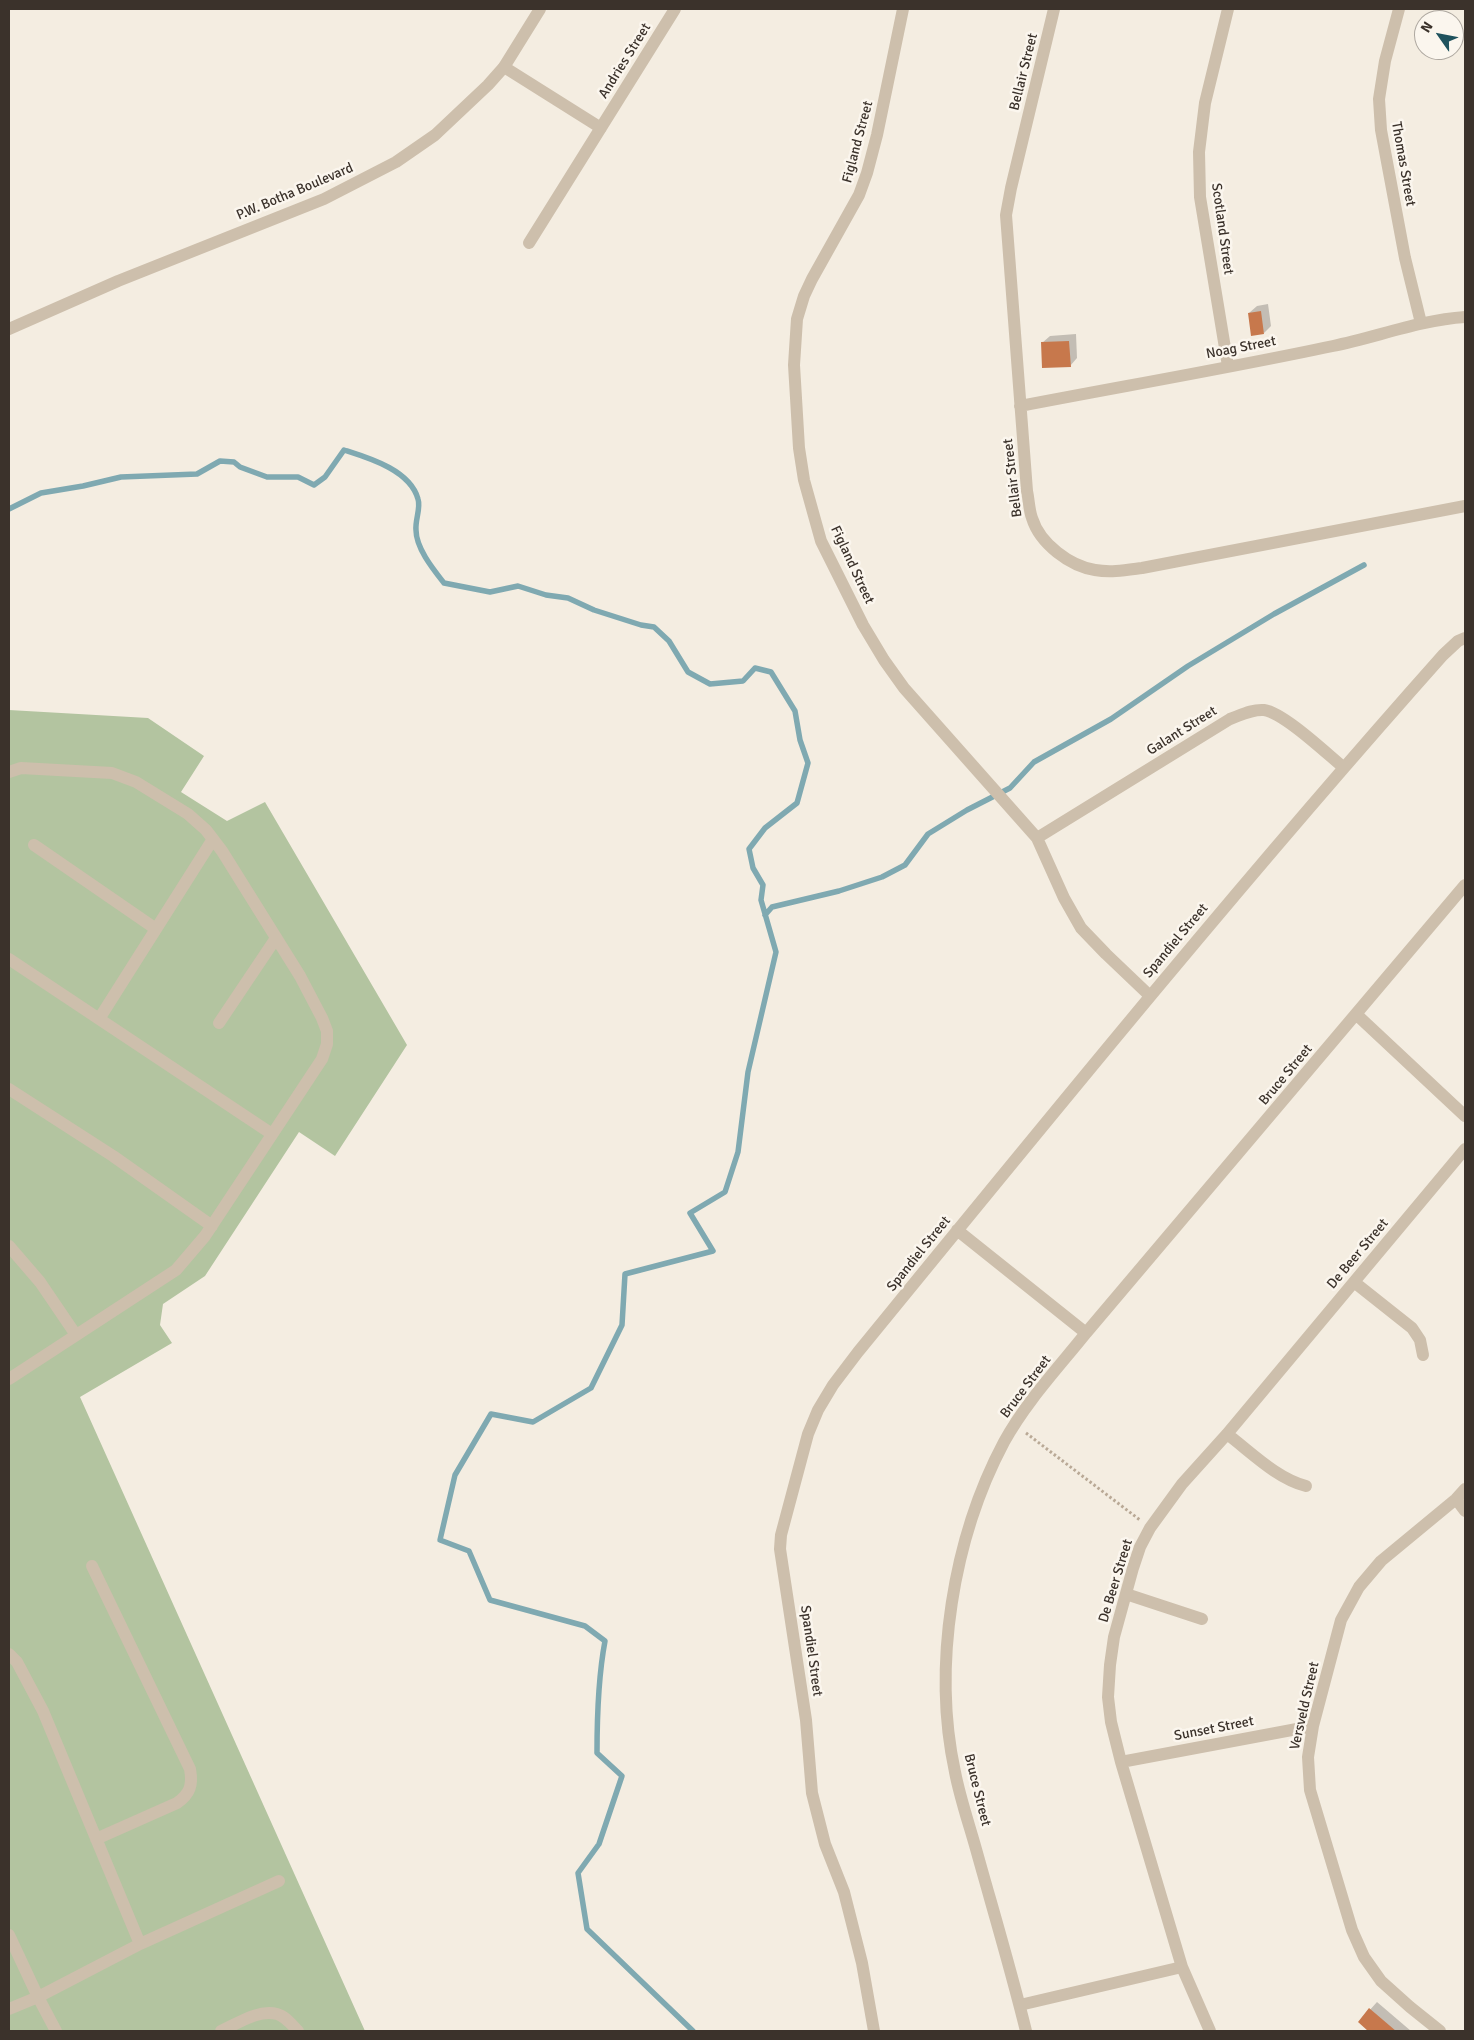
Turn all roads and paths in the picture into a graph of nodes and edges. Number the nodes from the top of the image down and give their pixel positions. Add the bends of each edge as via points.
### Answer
1 (540, 9) edge
2 (675, 9) edge
3 (903, 9) edge
4 (1054, 9) edge
5 (1228, 9) edge
6 (1399, 9) edge
7 (504, 67) junction
8 (601, 128) junction
9 (529, 243) dead end
10 (1465, 317) edge
11 (1421, 323) junction
12 (9, 329) edge
13 (1228, 366) junction
14 (1020, 406) junction
15 (1465, 506) edge
16 (1465, 638) edge
17 (1343, 767) junction
18 (9, 772) edge
19 (1037, 838) junction
20 (213, 839) junction
21 (34, 845) dead end
22 (1465, 885) edge
23 (156, 929) junction
24 (276, 938) junction
25 (10, 961) edge
26 (1150, 995) junction
27 (1357, 1014) junction
28 (99, 1019) junction
29 (220, 1023) dead end
30 (9, 1089) edge
31 (1465, 1116) edge
32 (272, 1134) junction
33 (1465, 1149) edge
34 (212, 1226) junction
35 (957, 1230) junction
36 (9, 1246) edge
37 (1354, 1282) junction
38 (1086, 1333) junction
39 (76, 1335) junction
40 (1423, 1355) dead end
41 (9, 1379) edge
42 (1015, 1425) junction
43 (1227, 1434) junction
44 (1306, 1486) dead end
45 (1465, 1490) edge
46 (1456, 1499) junction
47 (1465, 1511) edge
48 (1150, 1528) junction
49 (92, 1566) dead end
50 (1126, 1594) junction
51 (1202, 1619) dead end
52 (9, 1654) edge
53 (1313, 1726) junction
54 (1121, 1762) junction
55 (96, 1839) junction
56 (278, 1881) dead end
57 (9, 1935) edge
58 (140, 1944) junction
59 (1182, 1967) junction
60 (38, 1997) junction
61 (1020, 2005) junction
62 (9, 2009) edge
63 (56, 2031) edge
64 (221, 2031) edge
65 (298, 2031) edge
66 (874, 2031) edge
67 (1026, 2031) edge
68 (1210, 2031) edge
69 (1440, 2031) edge

1 - 7 street, P.W. Botha Boulevard
2 - 8 street, Andries Street
3 - 19 street, Figland Street via 867,173 859,195 812,279 797,319 794,356 804,480 821,541 884,660 904,688
4 - 14 street, Bellair Street via 1006,215
5 - 13 street, Scotland Street via 1205,103 1199,152 1200,197
6 - 11 street, Thomas Street via 1379,99 1380,130
7 - 8 street
7 - 12 street, P.W. Botha Boulevard via 435,135 363,180
8 - 9 street, Andries Street
10 - 11 street, Noag Street
11 - 13 street, Noag Street via 1333,346
13 - 14 street, Noag Street
14 - 15 street, Bellair Street via 1032,519 1042,538 1058,552 1095,570 1142,568
16 - 17 street, Spandiel Street via 1443,655
17 - 19 street, Galant Street via 1281,717 1265,710 1252,711 1230,719
17 - 26 street, Spandiel Street
18 - 20 street via 21,768 112,773 136,782 188,814
19 - 26 street, Figland Street via 1064,898 1082,928
20 - 23 street
20 - 24 street
21 - 23 street
22 - 27 street, Bruce Street
23 - 28 street
24 - 29 street
24 - 32 street via 322,1018 327,1044 322,1058
25 - 28 street
26 - 35 street, Spandiel Street
27 - 31 street
27 - 38 street, Bruce Street
28 - 32 street
30 - 34 street via 114,1156
32 - 34 street
33 - 37 street, De Beer Street
34 - 39 street via 176,1270
35 - 38 street
35 - 66 street, Spandiel Street via 858,1352 818,1410 808,1434 781,1535 781,1559 806,1720 812,1793 825,1844 844,1892 862,1963
36 - 39 street via 40,1282
37 - 40 street via 1412,1328 1420,1340
37 - 43 street, De Beer Street
38 - 42 street, Bruce Street
39 - 41 street
42 - 48 path
42 - 61 street, Bruce Street via 982,1492 954,1588 946,1657 946,1710 955,1772
43 - 44 street via 1280,1474
43 - 48 street, De Beer Street via 1182,1484
45 - 46 street, Versveld Street
46 - 47 street
46 - 53 street, Versveld Street via 1381,1560 1359,1587 1341,1620
48 - 50 street, De Beer Street via 1140,1547
49 - 55 street via 190,1769 192,1782 185,1798 177,1803
50 - 51 street
50 - 54 street, De Beer Street via 1114,1637 1108,1697
52 - 55 street via 17,1662 43,1711
53 - 54 street, Sunset Street
53 - 69 street, Versveld Street via 1308,1756 1310,1790 1352,1930 1364,1957 1381,1981
54 - 59 street, De Beer Street
55 - 58 street
56 - 58 street
57 - 60 street
58 - 60 street
59 - 61 street
59 - 68 street, De Beer Street
60 - 62 street
60 - 63 street
61 - 67 street, Bruce Street
64 - 65 street via 253,2016 266,2014 278,2014

